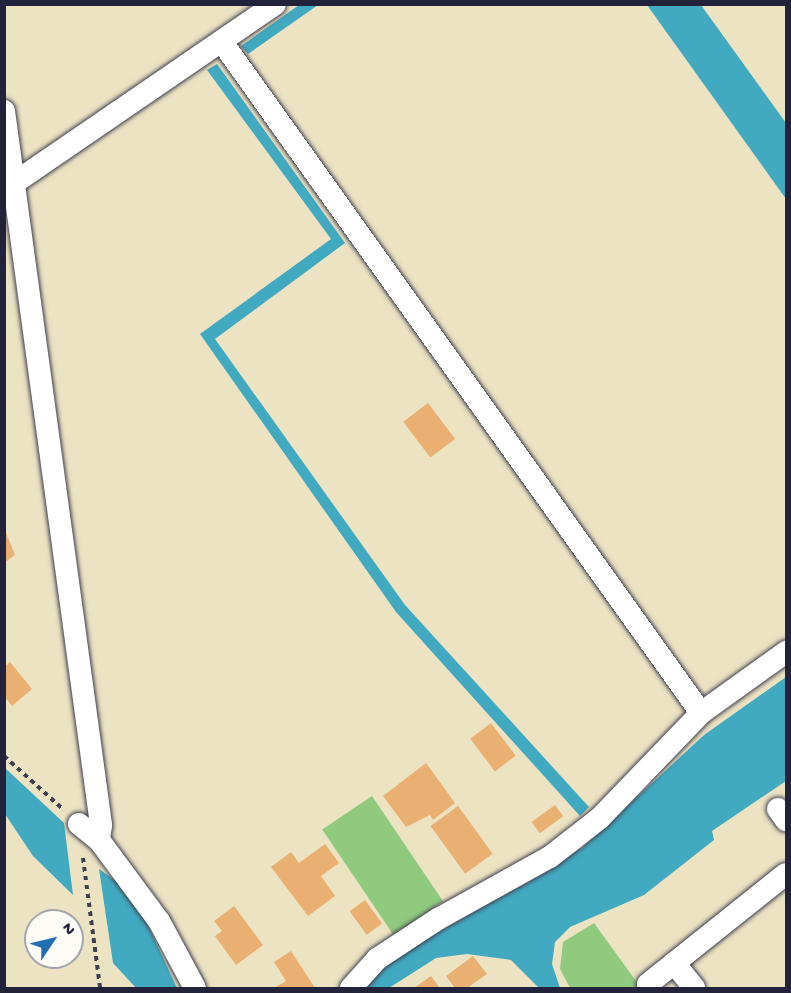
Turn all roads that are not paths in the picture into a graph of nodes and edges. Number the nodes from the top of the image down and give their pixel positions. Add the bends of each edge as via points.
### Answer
1 (275, 4) edge
2 (222, 42) junction
3 (4, 111) edge
4 (14, 183) junction
5 (786, 652) edge
6 (701, 713) junction
7 (79, 824) road end
8 (99, 840) junction
9 (786, 874) edge
10 (674, 963) junction
11 (648, 984) dead end
12 (195, 988) edge
13 (351, 988) edge
14 (694, 988) edge

1 - 2 street
2 - 4 street
2 - 6 street
3 - 4 street
4 - 8 street via 101,825
5 - 6 street
6 - 13 street via 600,818 550,857 377,959
7 - 8 street
8 - 12 street via 169,937
9 - 10 street
10 - 11 street
10 - 14 street

